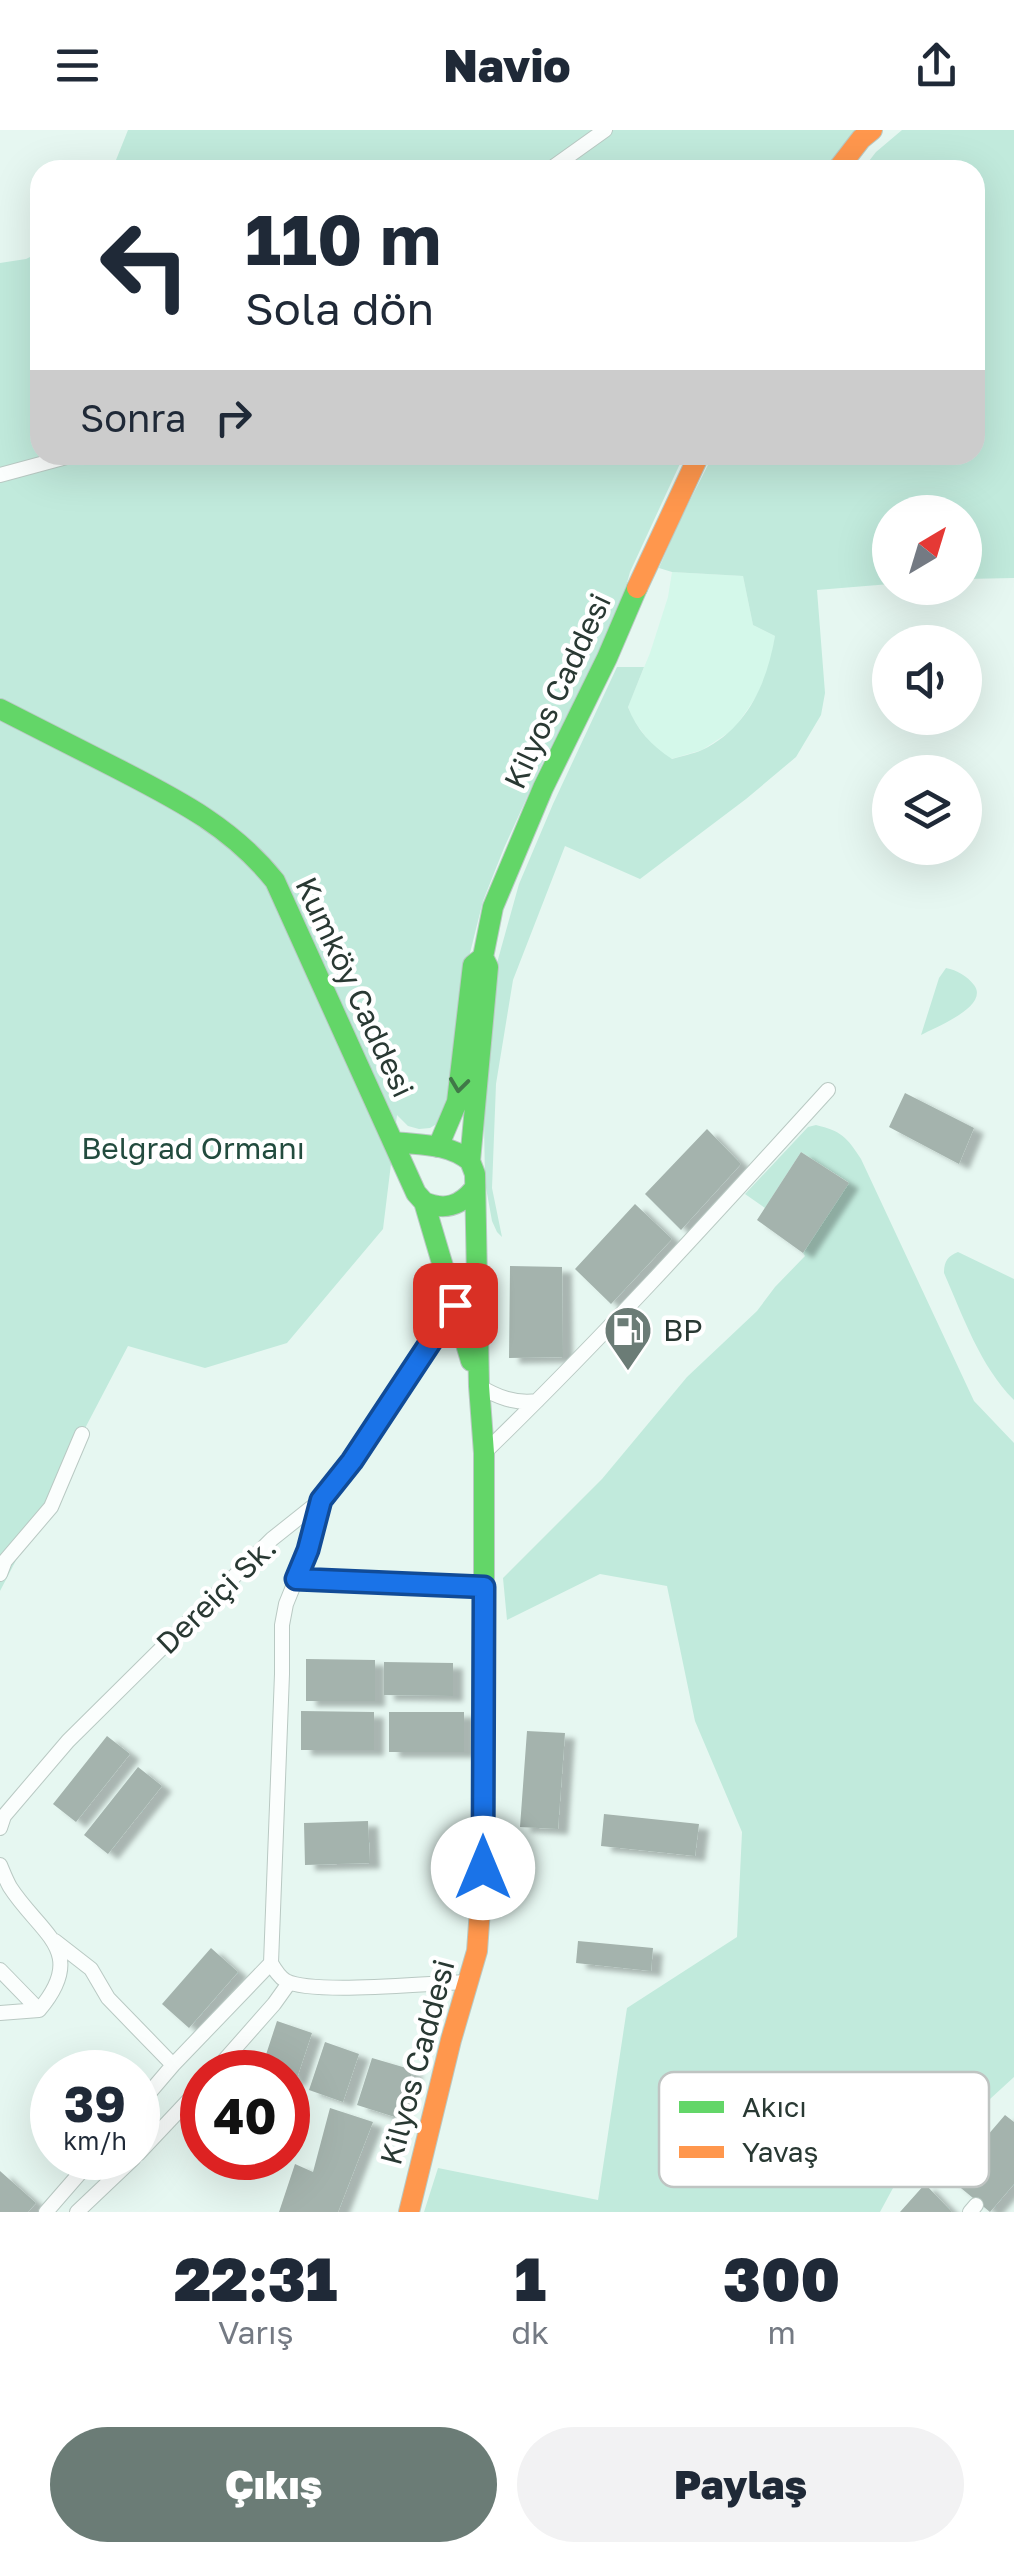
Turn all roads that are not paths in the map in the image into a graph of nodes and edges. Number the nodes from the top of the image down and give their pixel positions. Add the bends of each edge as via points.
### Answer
1 (605, 130) edge
2 (872, 130) edge
3 (563, 160) edge
4 (845, 160) edge
5 (37, 465) edge
6 (694, 465) edge
7 (0, 475) edge
8 (0, 709) edge
9 (482, 957) junction
10 (828, 1090) dead end
11 (394, 1142) junction
12 (436, 1147) junction
13 (470, 1161) junction
14 (412, 1182) junction
15 (474, 1189) junction
16 (424, 1202) junction
17 (455, 1305) junction
18 (478, 1386) junction
19 (538, 1401) junction
20 (82, 1434) dead end
21 (484, 1453) junction
22 (321, 1500) junction
23 (0, 1574) edge
24 (296, 1579) junction
25 (484, 1587) junction
26 (0, 1828) edge
27 (0, 1865) edge
28 (55, 1942) junction
29 (271, 1963) junction
30 (0, 1970) edge
31 (468, 1982) junction
32 (288, 1983) junction
33 (39, 2010) junction
34 (0, 2013) edge
35 (233, 2050) edge
36 (174, 2064) junction
37 (160, 2080) edge
38 (180, 2109) edge
39 (160, 2131) edge
40 (74, 2180) edge
41 (112, 2180) edge
42 (46, 2212) edge
43 (77, 2212) edge
44 (409, 2212) edge

1 - 3 street
2 - 4 street
5 - 7 street
6 - 9 street, Kilyos Caddesi via 542,788 493,908
8 - 11 street, Kumköy Caddesi via 182,802 255,856 275,881
9 -> 12 street via 473,965 457,1102
9 - 13 street via 488,967
10 - 19 street
11 - 12 street
11 - 14 street, Kumköy Caddesi
12 - 13 street via 450,1147
12 - 14 street via 419,1158
13 - 15 street
14 - 16 street
15 - 16 street via 448,1208
15 - 18 street
16 - 17 street
17 - 18 street
17 - 22 street, Dereiçi Sk.
18 - 19 street via 515,1402
18 - 21 street, Kilyos Caddesi
19 - 21 street
20 - 23 street via 51,1507
21 - 25 street, Kilyos Caddesi
22 - 24 street
22 - 26 street, Dereiçi Sk. via 272,1539 68,1741
24 - 25 street
24 - 29 street via 282,1625
25 - 31 street, Kilyos Caddesi via 483,1868 477,1952
27 - 28 street
28 - 33 street via 61,1970
28 - 36 street via 91,1969 108,1998
29 - 32 street
29 - 36 street
30 - 33 street
31 - 32 street via 320,1988
31 - 44 street, Kilyos Caddesi
32 - 35 street
33 - 34 street
36 - 37 street
38 - 39 street
40 - 42 street
41 - 43 street

